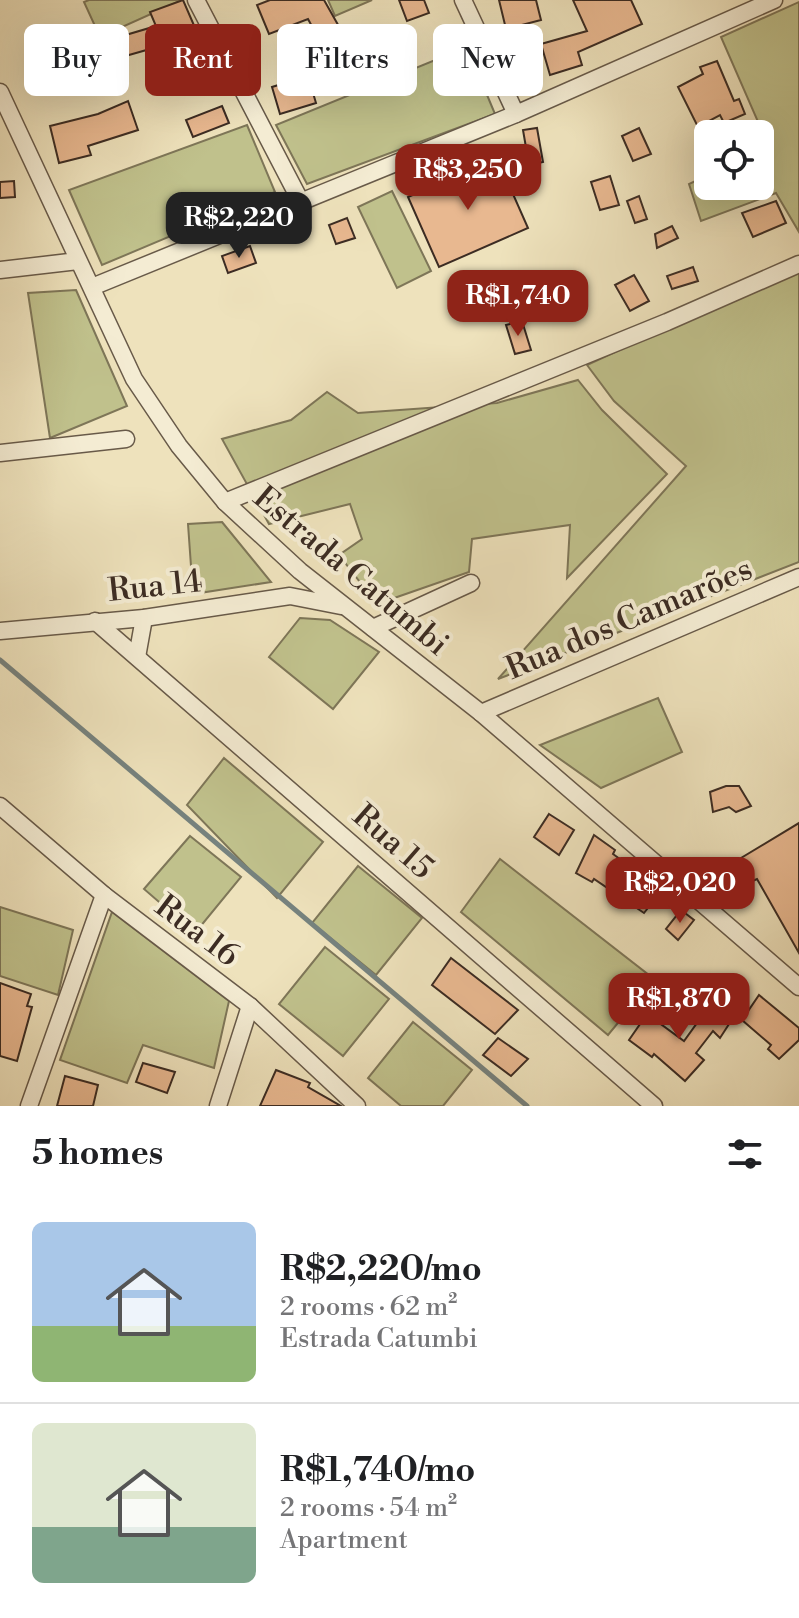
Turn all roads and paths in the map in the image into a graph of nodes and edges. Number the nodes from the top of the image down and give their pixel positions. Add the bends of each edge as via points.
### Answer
1 (196, 0) edge
2 (463, 0) edge
3 (774, 0) edge
4 (0, 92) edge
5 (516, 114) junction
6 (301, 202) junction
7 (78, 261) junction
8 (799, 264) edge
9 (0, 270) edge
10 (92, 287) junction
11 (126, 439) dead end
12 (0, 453) edge
13 (225, 502) junction
14 (300, 571) junction
15 (799, 577) edge
16 (471, 583) dead end
17 (290, 596) junction
18 (346, 607) junction
19 (144, 618) junction
20 (95, 621) junction
21 (373, 628) junction
22 (0, 631) edge
23 (137, 657) junction
24 (481, 713) junction
25 (0, 806) edge
26 (104, 895) junction
27 (799, 987) edge
28 (250, 1006) junction
29 (29, 1106) edge
30 (218, 1106) edge
31 (357, 1106) edge
32 (654, 1106) edge

1 - 6 street
2 - 5 street
3 - 5 street
4 - 7 street, Estrada Catumbi
5 - 6 street
6 - 10 street
7 - 9 street
7 - 10 street, Estrada Catumbi
8 - 13 street
10 - 13 street, Estrada Catumbi via 134,379
11 - 12 street
13 - 14 street, Estrada Catumbi
14 - 17 street
14 - 18 street, Estrada Catumbi
15 - 24 street, Rua dos Camarões
16 - 21 street
17 - 18 street, Rua 14
17 - 19 street, Rua 14
18 - 21 street, Estrada Catumbi
19 - 20 street, Rua 14
19 - 23 street
20 - 22 street, Rua 14
20 - 23 street, Rua 15
21 - 24 street, Estrada Catumbi
23 - 32 street, Rua 15
24 - 27 street, Estrada Catumbi
25 - 26 street, Rua 16
26 - 28 street, Rua 16
26 - 29 street
28 - 30 street
28 - 31 street, Rua 16

